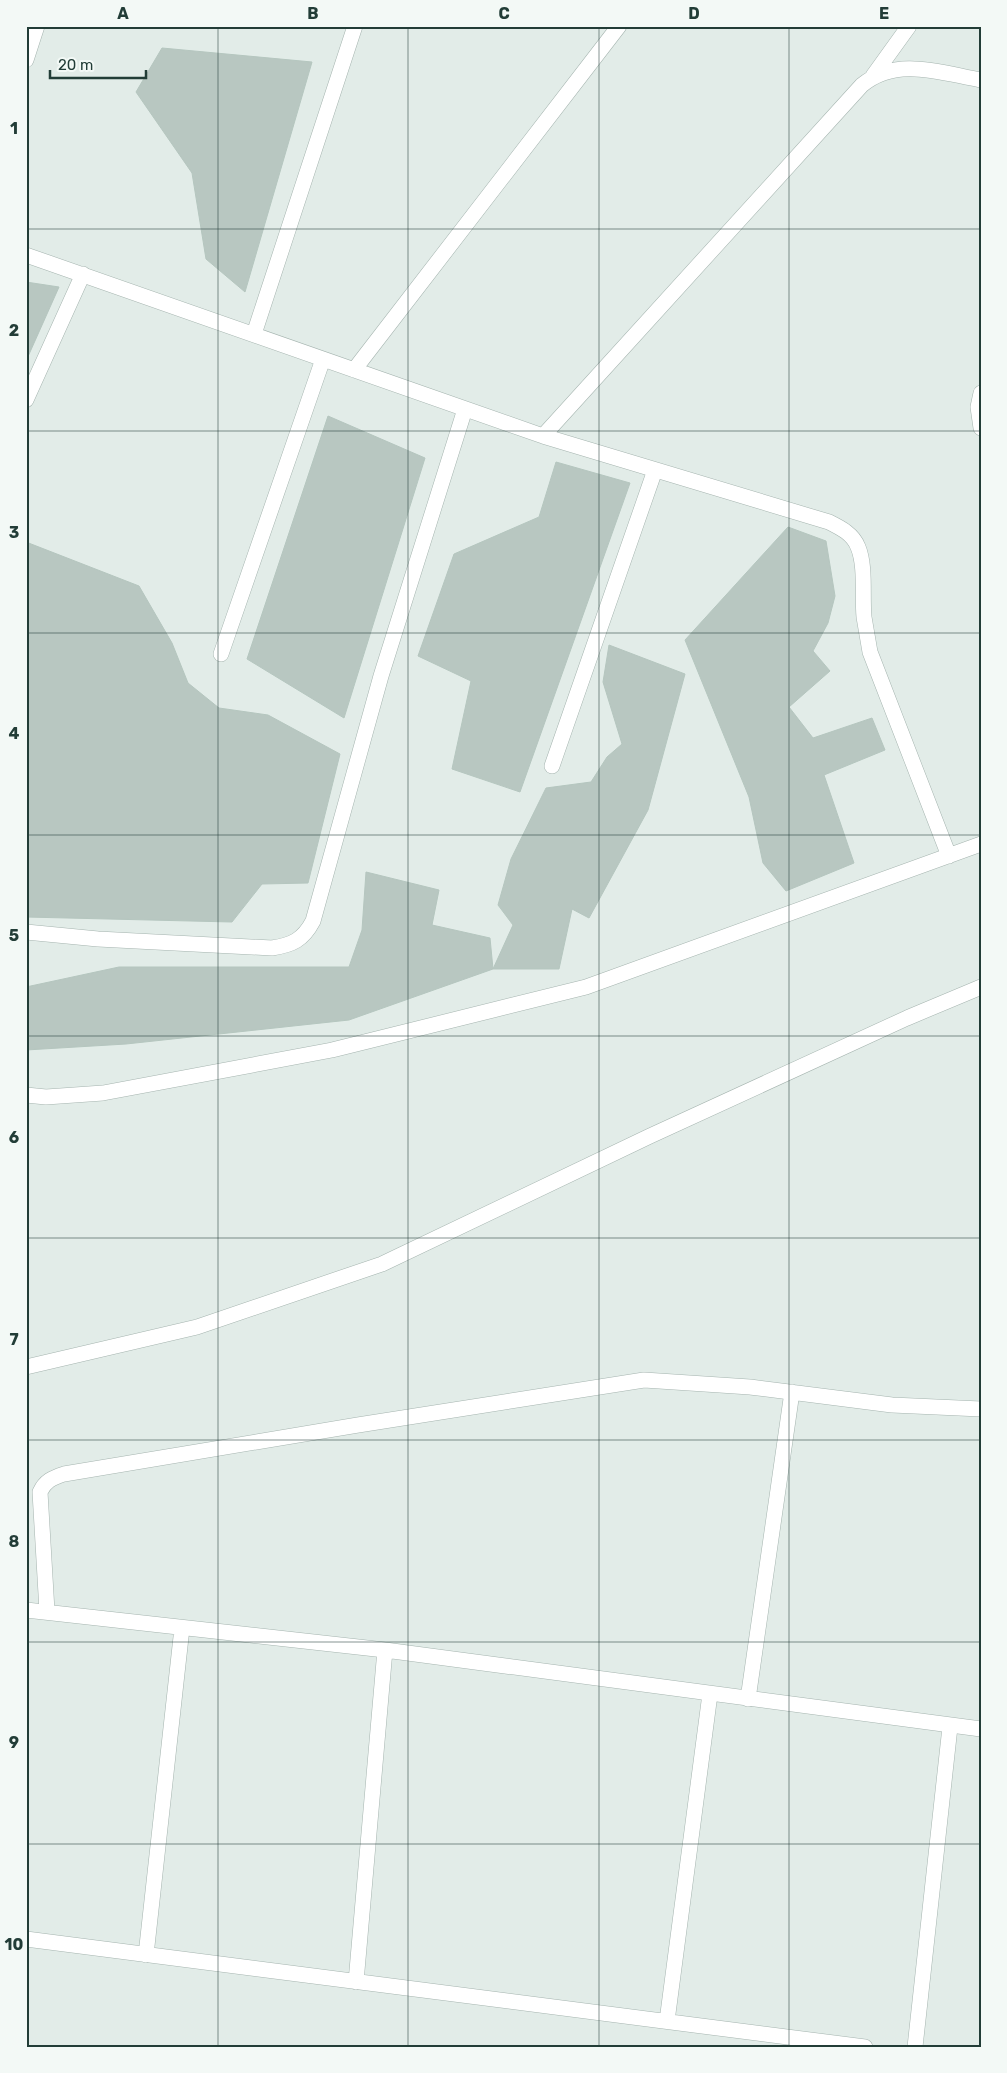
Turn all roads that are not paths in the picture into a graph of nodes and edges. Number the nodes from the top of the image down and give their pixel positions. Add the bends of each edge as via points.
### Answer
1 (37, 26) edge
2 (355, 26) edge
3 (618, 26) edge
4 (908, 26) edge
5 (26, 60) edge
6 (873, 76) junction
7 (981, 80) edge
8 (26, 255) edge
9 (83, 274) junction
10 (254, 334) junction
11 (323, 359) junction
12 (354, 370) junction
13 (981, 393) edge
14 (26, 400) edge
15 (465, 408) junction
16 (981, 428) edge
17 (543, 436) junction
18 (655, 470) junction
19 (221, 654) dead end
20 (552, 766) dead end
21 (981, 844) edge
22 (949, 856) junction
23 (26, 932) edge
24 (981, 987) edge
25 (26, 1095) edge
26 (26, 1367) edge
27 (792, 1392) junction
28 (981, 1409) edge
29 (26, 1610) edge
30 (47, 1611) junction
31 (182, 1628) junction
32 (385, 1650) junction
33 (710, 1694) junction
34 (748, 1699) junction
35 (950, 1726) junction
36 (981, 1729) edge
37 (26, 1939) edge
38 (146, 1955) junction
39 (356, 1982) junction
40 (668, 2021) junction
41 (865, 2047) edge
42 (915, 2047) edge

1 - 5 street
2 - 10 street
3 - 12 street
4 - 6 street
6 - 7 street via 900,68
6 - 17 street
8 - 9 street
9 - 10 street
9 - 14 street
10 - 11 street
11 - 12 street
11 - 19 street
12 - 15 street
13 - 16 street via 978,408
15 - 17 street
15 - 23 street via 381,676 313,921 306,933 288,946 272,948
17 - 18 street
18 - 20 street
18 - 22 street via 829,522 852,538 861,561 864,618 870,652
21 - 22 street
22 - 25 street via 586,986 332,1050 103,1093 46,1097
24 - 26 street via 650,1136 382,1264 197,1326
27 - 28 street via 892,1405
27 - 30 street via 644,1380 64,1474 44,1484 40,1492
27 - 34 street
29 - 30 street
30 - 31 street
31 - 32 street
31 - 38 street
32 - 33 street
32 - 39 street
33 - 34 street
33 - 40 street
34 - 35 street
35 - 36 street
35 - 42 street
37 - 38 street
38 - 39 street
39 - 40 street
40 - 41 street

